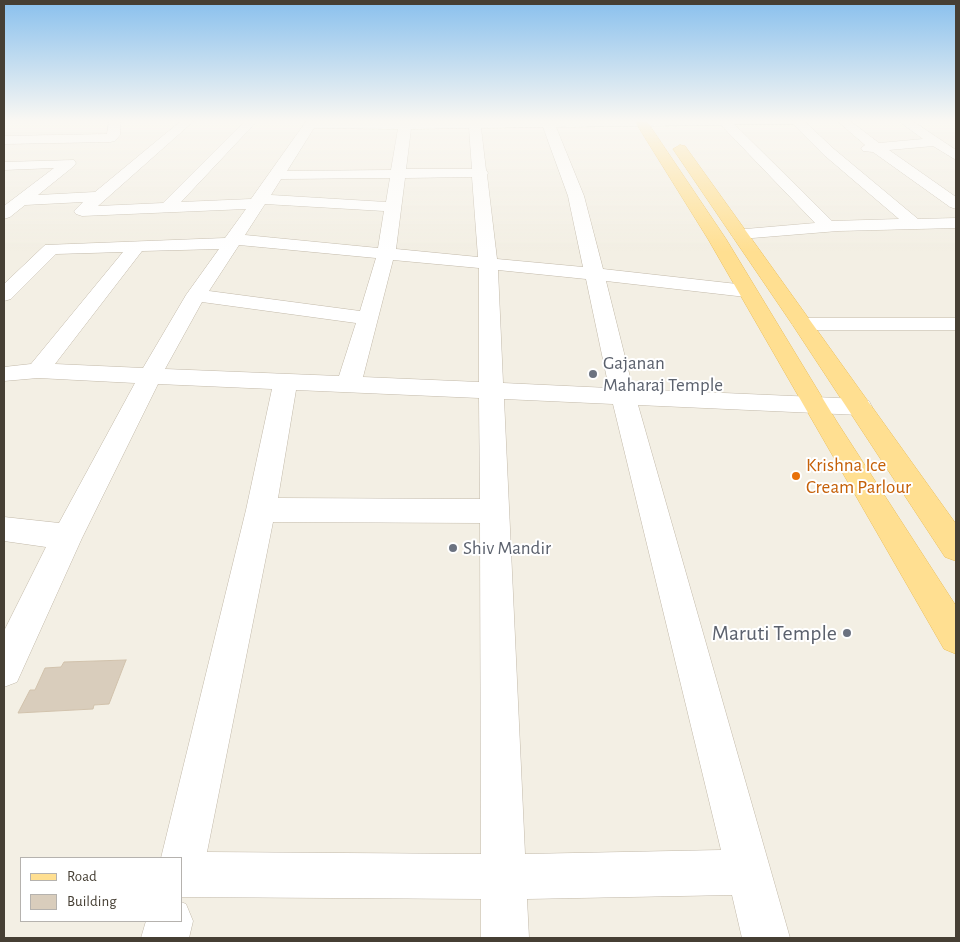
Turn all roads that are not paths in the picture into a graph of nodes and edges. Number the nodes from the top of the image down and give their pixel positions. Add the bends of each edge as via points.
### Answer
1 (48, 164) edge
2 (68, 164) edge
3 (129, 164) edge
4 (210, 164) edge
5 (282, 164) edge
6 (400, 164) edge
7 (480, 164) edge
8 (564, 164) edge
9 (675, 164) edge
10 (685, 164) edge
11 (766, 164) edge
12 (843, 164) edge
13 (900, 164) edge
14 (4, 166) edge
15 (481, 173) junction
16 (399, 174) junction
17 (275, 175) junction
18 (84, 197) junction
19 (22, 200) junction
20 (258, 201) junction
21 (4, 202) edge
22 (956, 204) edge
23 (393, 207) junction
24 (167, 208) junction
25 (4, 214) edge
26 (956, 223) edge
27 (914, 224) junction
28 (828, 227) junction
29 (740, 234) junction
30 (232, 241) junction
31 (136, 246) junction
32 (386, 254) junction
33 (488, 264) junction
34 (593, 274) junction
35 (746, 291) junction
36 (4, 295) edge
37 (196, 295) junction
38 (368, 318) junction
39 (803, 324) junction
40 (956, 324) edge
41 (38, 371) junction
42 (4, 374) edge
43 (150, 376) junction
44 (286, 381) junction
45 (349, 384) junction
46 (492, 390) junction
47 (623, 396) junction
48 (817, 407) junction
49 (860, 408) junction
50 (261, 510) junction
51 (494, 511) junction
52 (4, 529) edge
53 (67, 537) junction
54 (956, 548) edge
55 (956, 637) edge
56 (4, 669) edge
57 (182, 863) edge
58 (748, 872) junction
59 (182, 874) edge
60 (504, 877) junction
61 (169, 922) edge
62 (165, 938) edge
63 (505, 938) edge
64 (766, 938) edge

1 - 14 street
2 - 19 street
3 - 18 street
4 - 24 street
5 - 17 street
6 - 16 street
7 - 15 street
8 - 34 street via 576,196
9 - 35 main road
10 - 29 main road
11 - 28 street
12 - 27 street
13 - 22 street
15 - 16 street
15 - 33 street
16 - 17 street
16 - 23 street
17 - 20 street
18 - 19 street
18 - 24 street via 82,211
19 - 21 street
19 - 25 street
20 - 23 street
20 - 24 street
20 - 30 street
23 - 32 street
26 - 27 street
27 - 28 street
28 - 29 street
29 - 39 main road
30 - 31 street
30 - 32 street
30 - 37 street
31 - 36 street via 51,249
31 - 41 street
32 - 33 street
32 - 38 street
33 - 34 street
33 - 46 street
34 - 35 street
34 - 47 street
35 - 48 main road
37 - 38 street
37 - 43 street
38 - 45 street
39 - 40 street
39 - 49 main road
41 - 42 street
41 - 43 street
43 - 44 street
43 - 53 street
44 - 45 street
44 - 50 street
45 - 46 street
46 - 47 street
46 - 51 street
47 - 48 street
47 - 58 street
48 - 49 street
48 - 55 main road
49 - 54 main road
50 - 51 street
50 - 57 street
51 - 60 street
52 - 53 street
53 - 56 street
58 - 60 street
58 - 64 street
59 - 60 street
60 - 63 street
61 - 62 street

